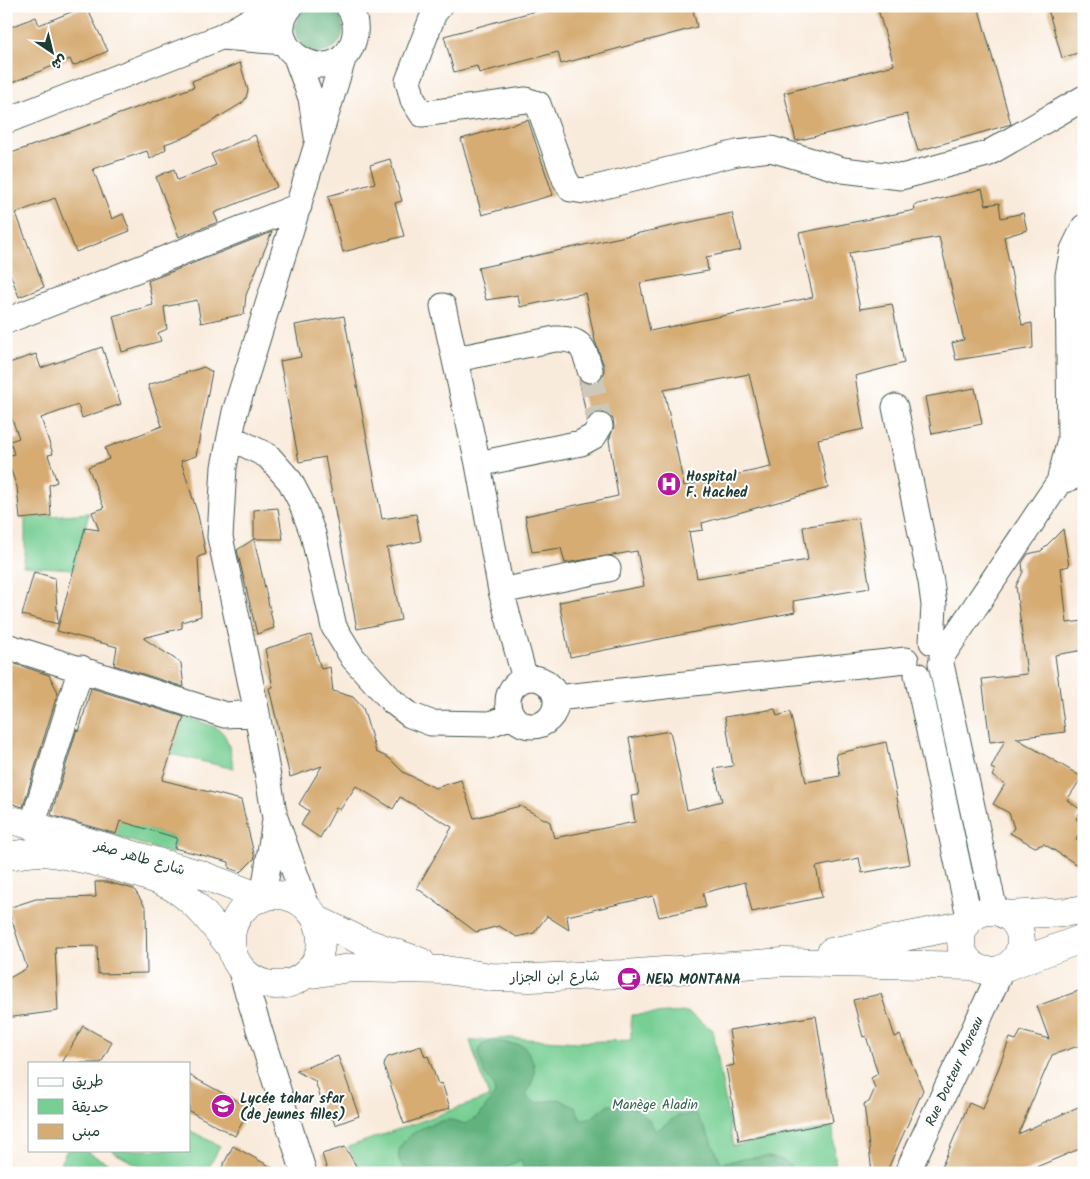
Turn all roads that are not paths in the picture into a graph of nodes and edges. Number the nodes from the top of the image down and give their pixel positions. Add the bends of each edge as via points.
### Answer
1 (440, 6) edge
2 (286, 9) edge
3 (354, 11) edge
4 (221, 37) junction
5 (291, 50) junction
6 (344, 56) junction
7 (1084, 98) edge
8 (6, 121) edge
9 (318, 144) junction
10 (299, 206) junction
11 (1084, 227) edge
12 (444, 306) dead end
13 (6, 320) edge
14 (456, 359) junction
15 (590, 370) tunnel mouth
16 (895, 407) dead end
17 (600, 426) dead end
18 (230, 437) junction
19 (478, 464) junction
20 (1084, 473) edge
21 (1059, 482) junction
22 (608, 569) dead end
23 (501, 591) junction
24 (6, 646) edge
25 (939, 654) junction
26 (912, 667) junction
27 (81, 668) junction
28 (525, 679) junction
29 (556, 698) junction
30 (257, 712) junction
31 (512, 716) junction
32 (275, 818) junction
33 (18, 821) edge
34 (10, 856) edge
35 (263, 898) junction
36 (1084, 909) edge
37 (1000, 913) junction
38 (312, 914) junction
39 (968, 922) junction
40 (1084, 938) edge
41 (235, 957) junction
42 (783, 962) junction
43 (974, 966) junction
44 (1005, 967) junction
45 (446, 970) junction
46 (305, 975) junction
47 (304, 1173) edge
48 (907, 1173) edge

1 - 7 street via 434,12 408,81 413,100 422,114 526,100 538,104 565,179 571,189 584,191 737,153 772,149 842,170 901,178 987,154
2 - 4 street via 251,20
2 - 5 street via 282,28
3 - 6 street via 353,43
4 - 5 street
4 - 8 street
5 - 6 street via 305,63 325,65
5 - 9 street via 311,98
6 - 9 street
9 - 10 street
10 - 13 street
10 - 18 street
11 - 21 street via 1073,250 1068,275 1070,440
12 - 14 street
14 - 15 street via 571,339 584,349
14 - 19 street
16 - 25 street via 931,582
17 - 19 street via 594,436 581,443
18 - 30 street via 224,467 220,537
18 - 31 street via 268,456 290,481 313,534 334,627 353,658 392,702 410,715 431,722 490,724
19 - 23 street
20 - 21 street
21 - 25 street
22 - 23 street
23 - 28 street
24 - 27 street
25 - 26 street via 933,674 926,676
25 - 37 street
26 - 29 street
26 - 39 street
27 - 30 street via 226,715
27 - 33 street
28 - 29 street via 548,684
28 - 31 street via 509,694 508,709
29 - 31 street via 553,714 541,725 525,725
30 - 32 street
32 - 35 street
32 - 38 street
33 - 34 main road via 24,838 22,845
33 - 35 main road, شارع طاهر صفر via 202,875
34 - 41 main road, شارع طاهر صفر via 40,852 150,877 175,889 206,915
35 - 38 main road via 287,897
35 - 41 main road via 251,903 238,918 232,936
36 - 37 main road
37 - 39 main road via 982,913
37 - 44 main road via 1016,925 1021,939 1018,955
38 - 45 main road, شارع ابن الجزار via 359,940
38 - 46 main road via 321,933 321,949
39 - 42 main road, شارع ابن الجزار
39 - 43 main road via 961,943 965,956
40 - 44 main road
41 - 46 main road via 257,981 269,985 282,985
41 - 47 street
42 - 43 main road, شارع ابن الجزار
42 - 45 main road, شارع ابن الجزار via 530,978
43 - 44 main road via 989,971
44 - 48 street, Rue Docteur Moreau
45 - 46 main road, شارع ابن الجزار via 350,968

